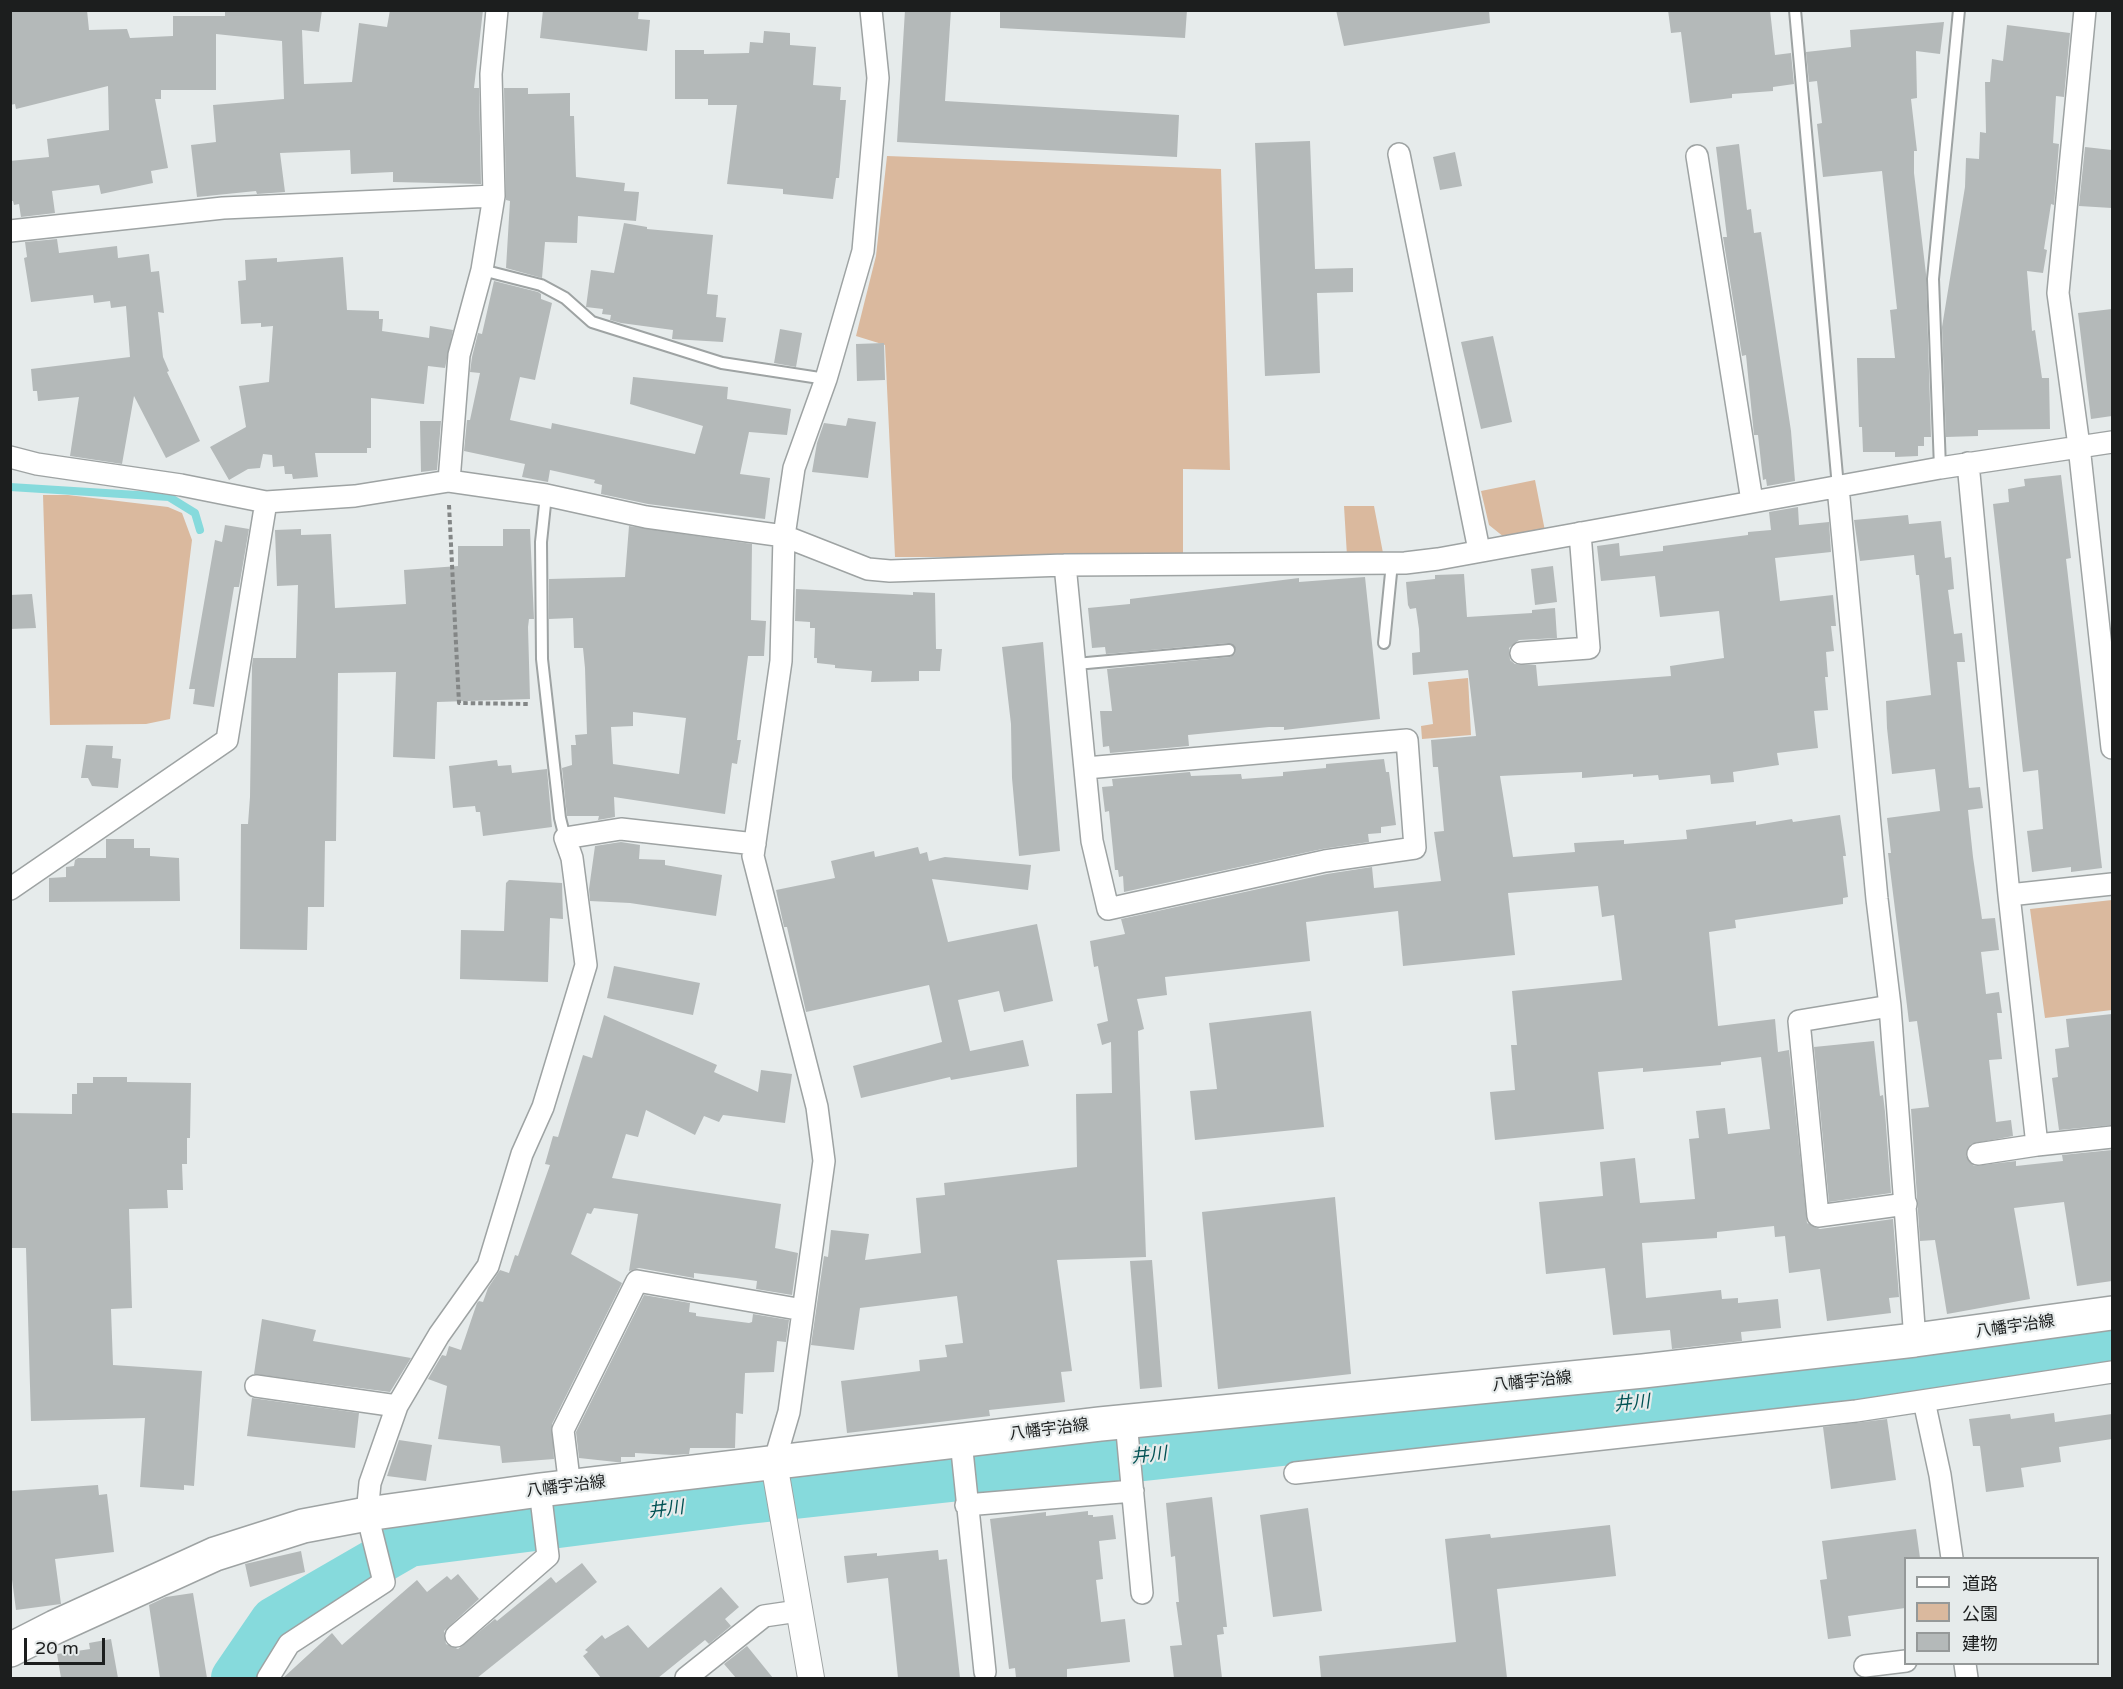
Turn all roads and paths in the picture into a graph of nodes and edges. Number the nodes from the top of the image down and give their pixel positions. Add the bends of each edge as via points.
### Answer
1 (497, 10) edge
2 (871, 10) edge
3 (1796, 10) edge
4 (1959, 10) edge
5 (2085, 10) edge
6 (1399, 154) dead end
7 (1697, 156) dead end
8 (494, 196) junction
9 (10, 231) edge
10 (482, 270) junction
11 (826, 379) junction
12 (2112, 442) edge
13 (2079, 446) junction
14 (10, 457) edge
15 (1968, 463) junction
16 (1940, 468) junction
17 (449, 481) junction
18 (1838, 487) junction
19 (546, 495) junction
20 (1752, 501) junction
21 (266, 502) junction
22 (1580, 533) junction
23 (784, 536) junction
24 (1479, 550) junction
25 (1392, 563) junction
26 (1065, 565) junction
27 (1384, 643) dead end
28 (1229, 650) dead end
29 (1521, 654) dead end
30 (1076, 664) junction
31 (547, 704) junction
32 (2112, 748) edge
33 (1086, 768) junction
34 (565, 838) junction
35 (755, 844) junction
36 (2112, 884) edge
37 (10, 889) edge
38 (2009, 895) junction
39 (1890, 1006) junction
40 (2112, 1137) edge
41 (2037, 1145) junction
42 (1978, 1154) dead end
43 (1906, 1204) junction
44 (803, 1310) junction
45 (2112, 1313) edge
46 (1916, 1340) junction
47 (2112, 1372) edge
48 (256, 1386) dead end
49 (1924, 1401) junction
50 (397, 1406) junction
51 (1127, 1432) junction
52 (962, 1451) junction
53 (774, 1464) junction
54 (1294, 1473) dead end
55 (1133, 1487) junction
56 (550, 1495) junction
57 (966, 1501) junction
58 (369, 1525) junction
59 (1952, 1557) edge
60 (1142, 1593) dead end
61 (798, 1611) junction
62 (456, 1636) dead end
63 (10, 1650) edge
64 (1904, 1661) edge
65 (1865, 1666) dead end
66 (985, 1672) dead end
67 (268, 1678) edge
68 (686, 1678) edge
69 (811, 1678) edge

1 - 8 street via 491,74
2 - 11 street via 878,78 863,251
3 - 18 lane
4 - 16 lane via 1934,279
5 - 13 street via 2058,293
6 - 24 street
7 - 20 street
8 - 9 street via 223,208
8 - 10 street
10 - 11 lane via 541,285 565,297 592,322 722,363
10 - 17 street via 459,355
11 - 23 street via 794,468
12 - 13 street
13 - 15 street
13 - 32 street
14 - 21 street
15 - 16 street
15 - 38 street
16 - 18 street
17 - 19 street
17 - 21 street via 355,496
17 - 31 path via 459,704
18 - 20 street
18 - 39 street via 1876,899
19 - 23 street via 646,517
19 - 31 lane via 541,565 542,659
20 - 22 street
21 - 37 street via 226,740
22 - 24 street
22 - 29 street via 1589,648
23 - 26 street via 868,569
23 - 35 street via 781,661
24 - 25 street via 1438,560
25 - 26 street
25 - 27 lane
26 - 30 street
28 - 30 lane
30 - 33 street
31 - 34 lane
33 - 33 street via 1407,740 1415,848 1325,861 1107,909 1092,841
34 - 35 street via 621,829
34 - 50 street via 572,858 586,965 572,1014 543,1107 522,1154 488,1266 439,1335
35 - 44 street via 753,856 817,1107 824,1161
36 - 38 street
38 - 41 street
39 - 43 street
39 - 43 street via 1799,1021 1818,1216
40 - 41 street
41 - 42 street
43 - 46 street
44 - 53 street via 789,1412
44 - 56 street via 637,1281 563,1430
45 - 46 main road, 八幡宇治線
46 - 51 main road, 八幡宇治線
47 - 49 street
48 - 50 street
49 - 54 street
49 - 59 street
50 - 58 street via 370,1483
51 - 52 main road, 八幡宇治線
51 - 55 street
52 - 53 main road, 八幡宇治線
52 - 57 street
53 - 56 main road, 八幡宇治線
53 - 61 street
55 - 57 street
55 - 60 street
56 - 58 main road, 八幡宇治線
56 - 62 street via 548,1556
57 - 66 street
58 - 63 main road, 八幡宇治線 via 303,1526 215,1554
58 - 67 street via 384,1582 289,1644
61 - 68 street via 764,1616
61 - 69 street
64 - 65 street

